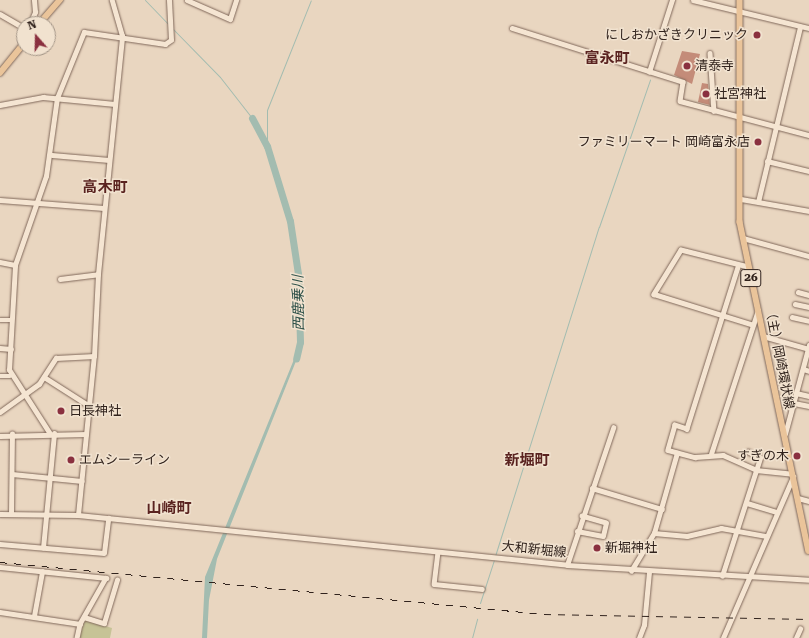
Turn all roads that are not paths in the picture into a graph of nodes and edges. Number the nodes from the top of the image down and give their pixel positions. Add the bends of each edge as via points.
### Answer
1 (34, 0) edge
2 (60, 0) edge
3 (112, 0) edge
4 (169, 0) edge
5 (187, 0) edge
6 (236, 0) edge
7 (672, 0) edge
8 (693, 0) edge
9 (740, 0) edge
10 (740, 12) junction
11 (0, 14) edge
12 (33, 16) edge
13 (46, 16) edge
14 (16, 23) edge
15 (800, 27) junction
16 (512, 28) dead end
17 (809, 28) edge
18 (122, 36) junction
19 (16, 52) edge
20 (710, 53) dead end
21 (2, 67) edge
22 (650, 72) junction
23 (0, 73) edge
24 (57, 98) junction
25 (116, 104) junction
26 (0, 105) edge
27 (714, 111) junction
28 (740, 118) junction
29 (776, 126) junction
30 (809, 135) edge
31 (52, 155) junction
32 (109, 160) junction
33 (767, 161) junction
34 (809, 171) edge
35 (741, 199) junction
36 (0, 200) edge
37 (38, 202) junction
38 (758, 202) junction
39 (104, 208) junction
40 (809, 211) edge
41 (742, 238) junction
42 (809, 256) edge
43 (0, 262) edge
44 (14, 265) junction
45 (738, 267) junction
46 (748, 268) junction
47 (98, 274) junction
48 (60, 278) dead end
49 (798, 292) dead end
50 (809, 295) edge
51 (794, 304) dead end
52 (809, 307) edge
53 (758, 310) junction
54 (724, 316) junction
55 (792, 317) dead end
56 (0, 320) edge
57 (12, 320) junction
58 (809, 321) edge
59 (751, 324) junction
60 (763, 336) junction
61 (0, 348) edge
62 (809, 348) edge
63 (10, 349) junction
64 (94, 356) junction
65 (803, 369) junction
66 (809, 371) edge
67 (0, 376) edge
68 (10, 376) junction
69 (44, 377) junction
70 (26, 393) junction
71 (796, 393) junction
72 (809, 396) edge
73 (794, 403) junction
74 (88, 405) junction
75 (809, 406) edge
76 (0, 412) edge
77 (613, 428) dead end
78 (12, 434) junction
79 (52, 434) junction
80 (86, 434) junction
81 (0, 436) edge
82 (784, 440) junction
83 (748, 452) dead end
84 (677, 453) junction
85 (711, 454) junction
86 (756, 470) junction
87 (12, 474) junction
88 (792, 475) junction
89 (50, 477) junction
90 (82, 481) junction
91 (592, 488) junction
92 (798, 498) junction
93 (809, 501) edge
94 (747, 503) junction
95 (662, 509) junction
96 (777, 512) junction
97 (11, 513) junction
98 (44, 513) junction
99 (0, 514) edge
100 (78, 515) junction
101 (582, 516) junction
102 (108, 518) junction
103 (739, 530) junction
104 (577, 531) junction
105 (654, 533) junction
106 (766, 536) junction
107 (0, 544) edge
108 (43, 548) junction
109 (809, 551) edge
110 (438, 552) junction
111 (567, 565) junction
112 (0, 567) edge
113 (631, 570) junction
114 (42, 572) junction
115 (649, 572) junction
116 (722, 576) junction
117 (748, 576) junction
118 (117, 580) dead end
119 (809, 580) edge
120 (482, 589) dead end
121 (0, 612) edge
122 (34, 616) junction
123 (84, 617) junction
124 (80, 624) junction
125 (800, 628) dead end
126 (77, 638) edge
127 (639, 638) edge
128 (723, 638) edge
129 (796, 638) edge

1 - 12 street
2 - 13 main road
3 - 18 street
4 - 18 street via 171,40 165,44
5 - 6 street via 230,19
7 - 22 street
8 - 10 street
9 - 10 main road, （主）岡崎環状線 / 26
10 - 15 street
10 - 28 main road, （主）岡崎環状線 / 26
11 - 14 street
15 - 17 street
15 - 29 street
16 - 22 street
18 - 24 street via 84,32
18 - 25 street
19 - 21 main road
20 - 27 street
21 - 23 main road
22 - 27 street via 683,82 680,101
24 - 25 street
24 - 26 street via 26,98
24 - 31 street
25 - 32 street
27 - 28 street
28 - 29 street
28 - 35 main road, （主）岡崎環状線 / 26
29 - 30 street
29 - 33 street
31 - 32 street
31 - 37 street
32 - 39 street
33 - 34 street
33 - 38 street
35 - 38 street
35 - 41 main road, （主）岡崎環状線 / 26
36 - 37 street
37 - 39 street
37 - 44 street
38 - 40 street
39 - 47 street
41 - 42 street
41 - 46 main road, （主）岡崎環状線 / 26
43 - 44 street
44 - 57 street
45 - 46 street
45 - 54 street
45 - 54 street via 681,250 654,294
46 - 53 main road, （主）岡崎環状線 / 26
47 - 48 street
47 - 64 street
49 - 50 street
51 - 52 street
53 - 59 street
53 - 60 main road, （主）岡崎環状線 / 26
54 - 59 street
54 - 84 street via 687,429 675,425 668,450
55 - 58 street
56 - 57 street
57 - 63 street
59 - 85 street
60 - 62 street
60 - 82 main road, （主）岡崎環状線 / 26
61 - 63 street
62 - 65 street
63 - 68 street
64 - 69 street via 56,358
64 - 74 street
65 - 66 street
65 - 71 street
67 - 68 street
68 - 70 street
69 - 70 street
69 - 74 street
70 - 76 street
70 - 79 street
71 - 72 street
71 - 73 street
73 - 75 street
73 - 82 street
74 - 80 street
77 - 91 street
78 - 79 street
78 - 81 street
78 - 87 street
79 - 80 street
79 - 89 street
80 - 90 street
82 - 88 main road, （主）岡崎環状線 / 26
83 - 86 street via 760,458
84 - 85 street via 695,457
84 - 95 street
85 - 86 street via 723,455
86 - 88 street
86 - 94 street
87 - 89 street
87 - 97 street
88 - 92 main road, （主）岡崎環状線 / 26
88 - 96 street
89 - 90 street
89 - 98 street
90 - 100 street
91 - 95 street
91 - 101 street
92 - 93 street
92 - 109 main road, （主）岡崎環状線 / 26
94 - 96 street
94 - 103 street
95 - 105 street
96 - 106 street
97 - 98 street, 大和新堀線
97 - 99 street, 大和新堀線
98 - 100 street, 大和新堀線
98 - 108 street
100 - 102 street, 大和新堀線
101 - 104 street
101 - 104 street via 606,523 604,536
102 - 108 street via 104,553
102 - 110 street, 大和新堀線
103 - 105 street via 721,528 687,536
103 - 106 street
103 - 116 street
104 - 111 street
105 - 113 street
106 - 117 street
107 - 108 street
110 - 111 street, 大和新堀線
110 - 120 street via 434,584
111 - 113 street, 大和新堀線
112 - 114 street
113 - 115 street, 大和新堀線
114 - 122 street
114 - 123 street via 106,578
115 - 116 street, 大和新堀線
115 - 127 street via 644,625
116 - 117 street, 大和新堀線
117 - 119 street, 大和新堀線
117 - 128 street
118 - 123 street via 104,622
121 - 122 street
122 - 124 street
123 - 124 street
124 - 126 street
125 - 129 street

